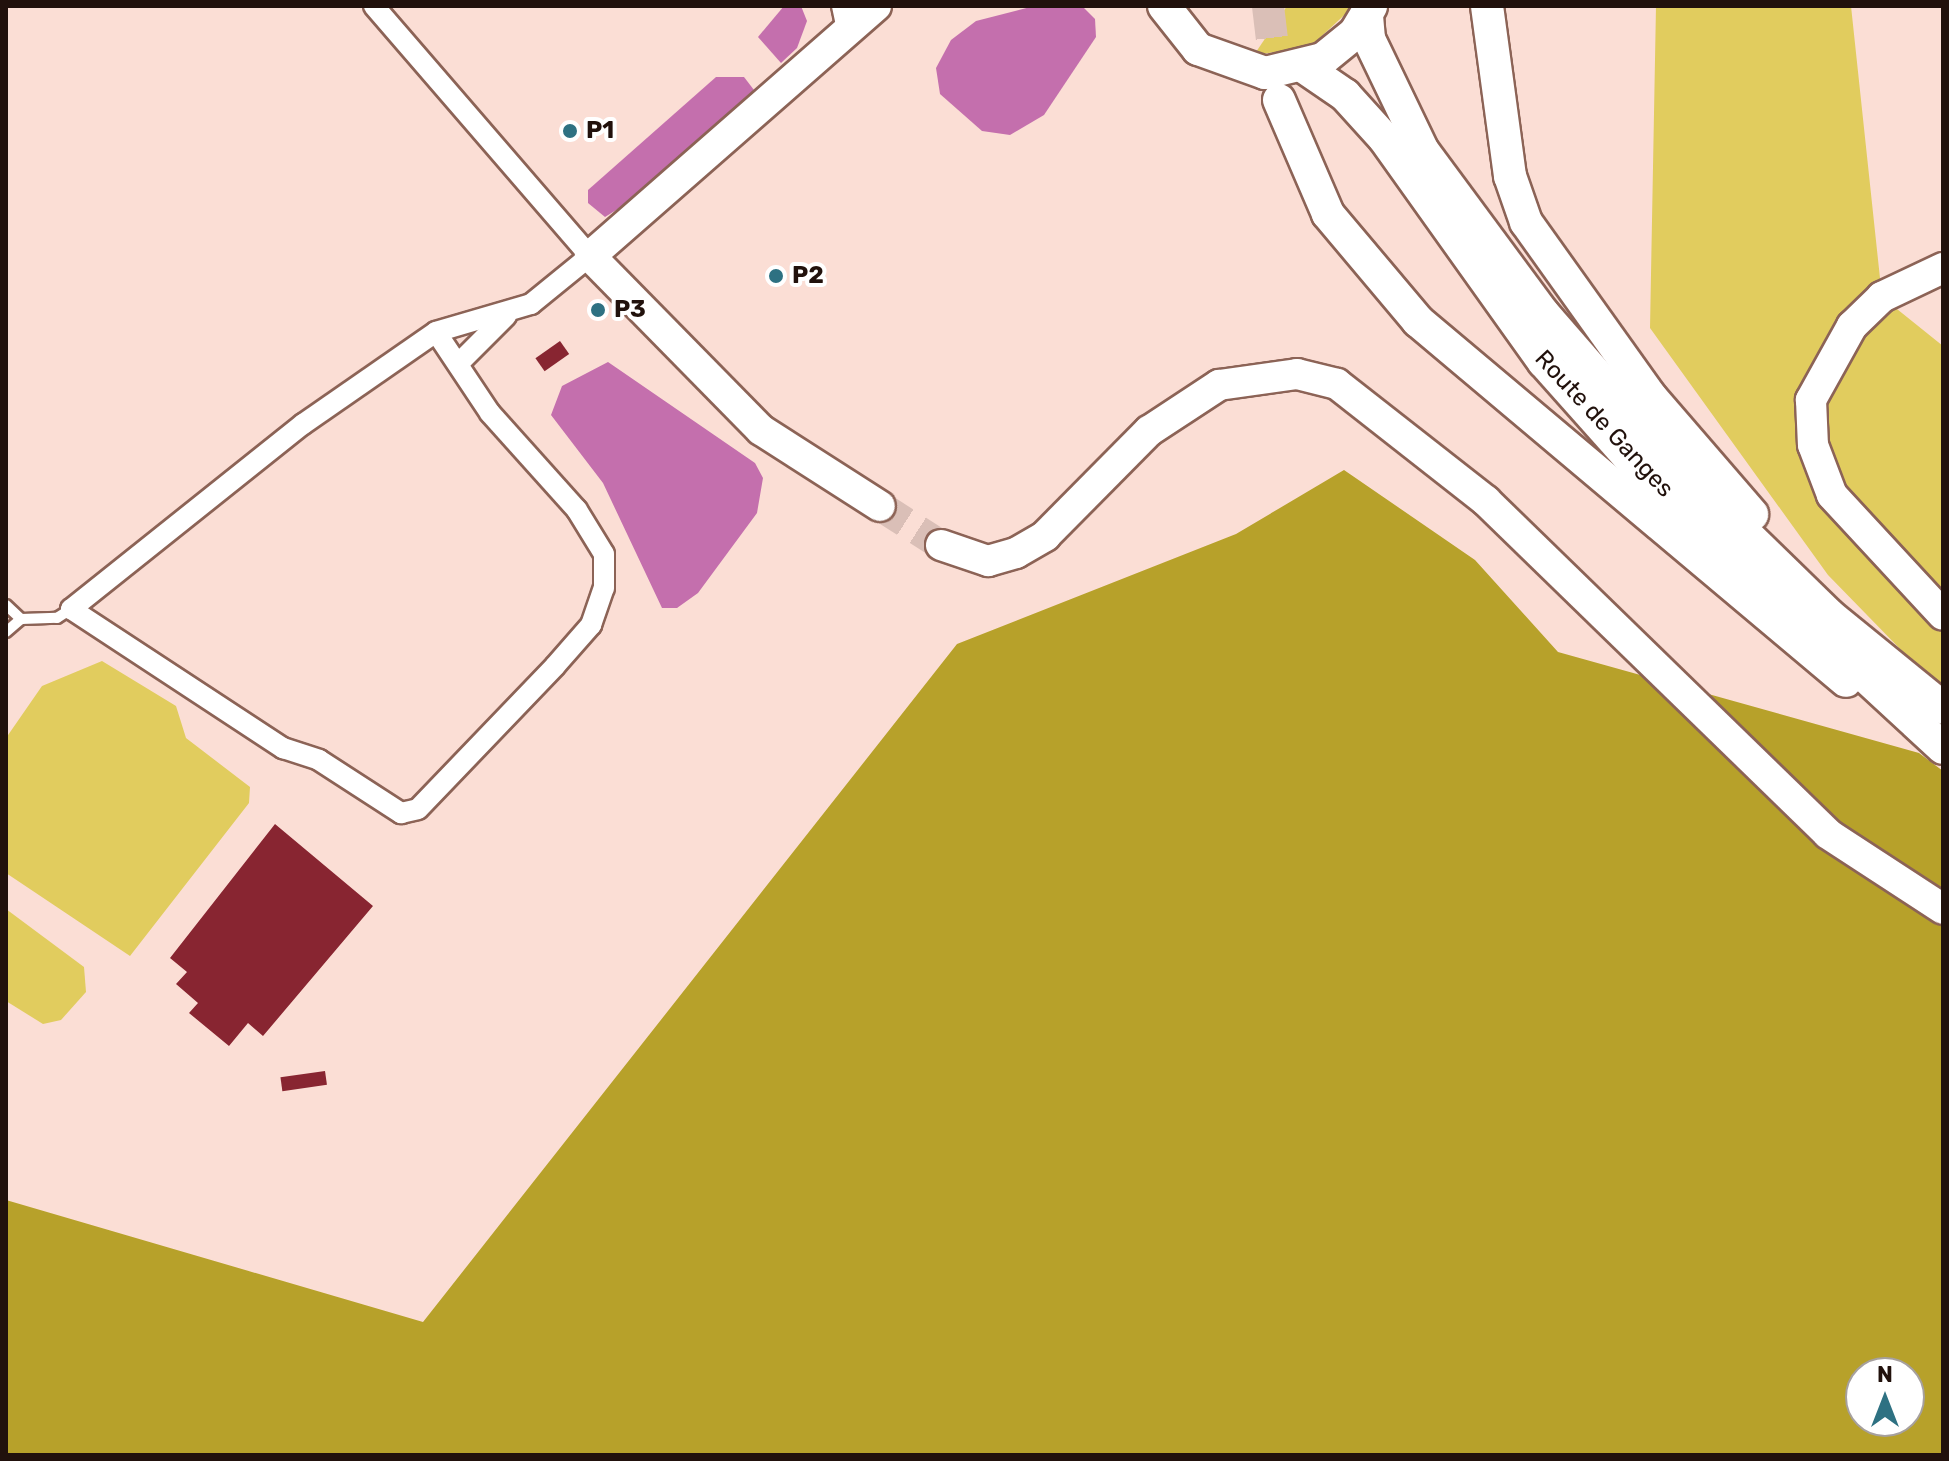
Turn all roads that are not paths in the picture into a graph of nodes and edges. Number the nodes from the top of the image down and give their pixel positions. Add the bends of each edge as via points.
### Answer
1 (374, 6) edge
2 (876, 6) edge
3 (1164, 6) edge
4 (1487, 6) edge
5 (1369, 11) edge
6 (844, 18) edge
7 (1304, 67) junction
8 (1279, 100) tunnel mouth
9 (590, 256) junction
10 (1943, 268) edge
11 (506, 316) junction
12 (436, 332) junction
13 (460, 362) junction
14 (880, 506) tunnel mouth
15 (941, 545) tunnel mouth
16 (6, 605) edge
17 (71, 609) junction
18 (1829, 615) junction
19 (1943, 615) edge
20 (21, 619) junction
21 (6, 632) edge
22 (1943, 708) edge
23 (1940, 746) edge
24 (1943, 909) edge

1 - 9 street
2 - 6 street
3 - 7 main road via 1180,32 1218,62 1265,73
4 - 18 main road via 1510,176 1526,222 1651,397
5 - 7 main road via 1340,48
5 - 18 main road, Route de Ganges via 1369,39 1423,151 1543,313 1677,467
6 - 9 street
7 - 23 main road, Route de Ganges via 1345,95 1384,138 1544,362 1634,463
8 - 23 main road via 1328,214 1418,321 1808,655
9 - 11 street
9 - 14 street via 761,430
10 - 19 street via 1882,297 1852,326 1811,400 1813,445 1832,495
11 - 12 street via 460,321
11 - 13 street
12 - 13 street
12 - 17 street via 303,424
13 - 17 street via 490,413 577,510 604,554 604,588 591,625 418,809 401,813 319,760 283,748
15 - 24 street via 988,561 1016,553 1045,536 1149,431 1219,385 1297,374 1337,384 1486,501 1828,834
16 - 20 lane
17 - 20 lane via 57,618
18 - 22 main road, Route de Ganges
20 - 21 lane

